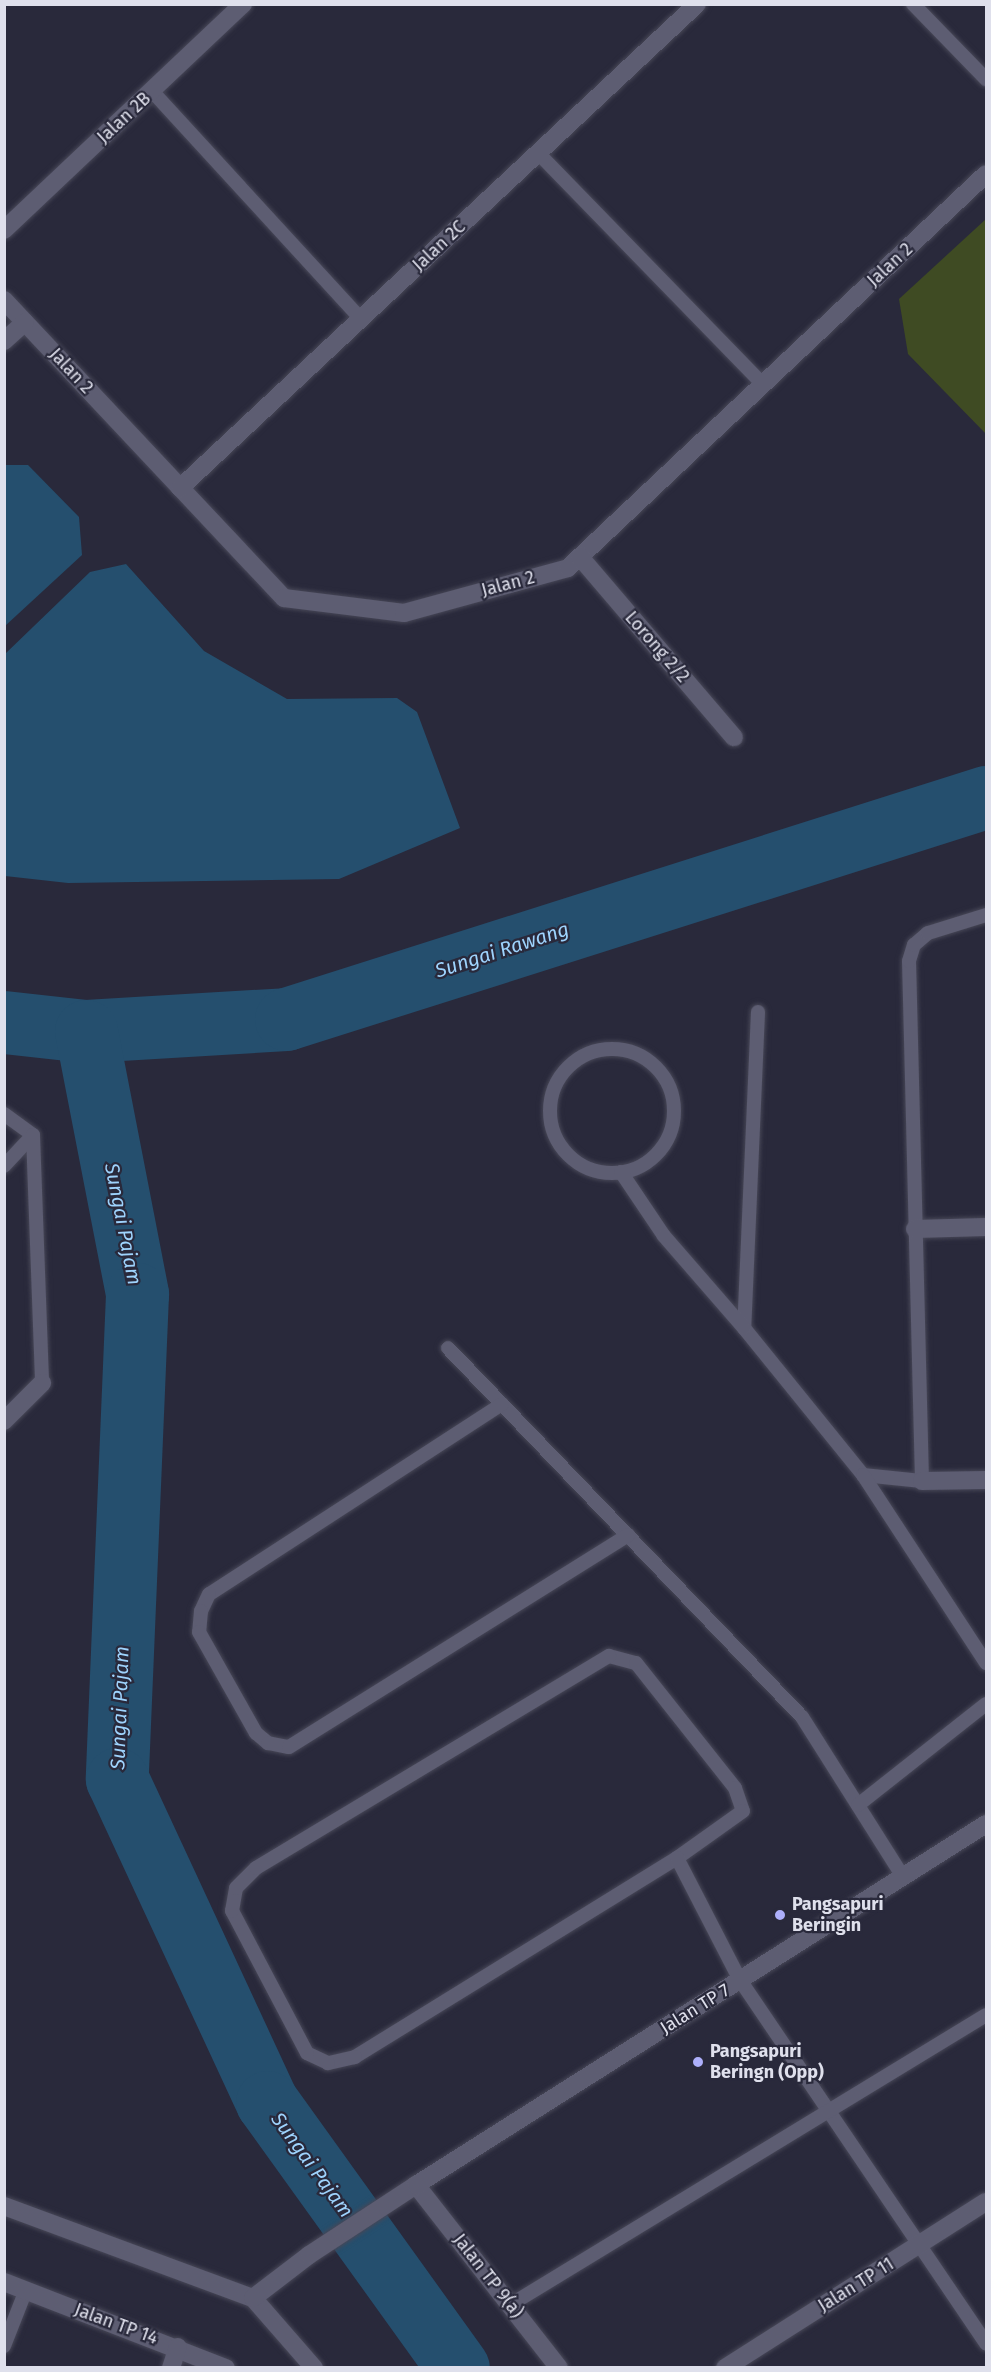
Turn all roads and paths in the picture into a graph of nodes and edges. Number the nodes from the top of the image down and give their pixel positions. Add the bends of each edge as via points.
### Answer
1 (243, 4) edge
2 (697, 4) edge
3 (912, 4) edge
4 (987, 79) edge
5 (152, 91) junction
6 (538, 153) junction
7 (987, 174) edge
8 (4, 230) edge
9 (4, 300) edge
10 (361, 319) junction
11 (25, 322) junction
12 (4, 341) edge
13 (763, 384) junction
14 (180, 488) junction
15 (580, 557) junction
16 (734, 737) dead end
17 (987, 915) edge
18 (758, 1012) dead end
19 (4, 1114) edge
20 (33, 1135) junction
21 (4, 1166) edge
22 (621, 1172) junction
23 (987, 1227) edge
24 (915, 1228) junction
25 (744, 1328) junction
26 (448, 1348) dead end
27 (42, 1383) joint
28 (502, 1404) junction
29 (4, 1421) edge
30 (863, 1474) junction
31 (987, 1480) edge
32 (922, 1482) junction
33 (628, 1535) junction
34 (987, 1664) edge
35 (987, 1704) edge
36 (858, 1805) junction
37 (987, 1824) edge
38 (676, 1858) junction
39 (902, 1875) junction
40 (740, 1980) junction
41 (987, 2015) edge
42 (828, 2111) junction
43 (410, 2190) junction
44 (987, 2202) edge
45 (4, 2206) edge
46 (920, 2244) junction
47 (4, 2282) edge
48 (26, 2290) junction
49 (253, 2298) junction
50 (510, 2305) junction
51 (987, 2343) edge
52 (4, 2346) edge
53 (178, 2347) junction
54 (171, 2367) edge
55 (226, 2367) edge
56 (314, 2367) edge
57 (559, 2367) edge
58 (725, 2367) edge

1 - 5 street, Jalan 2B
2 - 6 street, Jalan 2C
3 - 4 lane
5 - 8 street, Jalan 2B
5 - 10 lane
6 - 10 street, Jalan 2C
6 - 13 lane
7 - 13 street, Jalan 2
9 - 11 street, Jalan 2
10 - 14 street, Jalan 2C
11 - 12 street
11 - 14 street, Jalan 2
13 - 15 street, Jalan 2
14 - 15 street, Jalan 2 via 284,598 404,613 567,568
15 - 16 street, Lorong 2/2
17 - 24 lane via 928,933 914,945 909,961
18 - 25 lane
19 - 20 lane
20 - 21 lane
20 - 27 lane
22 - 22 lane via 603,1172 571,1158 552,1128 552,1093 559,1077 570,1064 603,1049 638,1054 664,1077 672,1093 672,1128 664,1144 646,1162
22 - 25 lane via 664,1236
23 - 24 street
24 - 32 lane
25 - 30 lane
26 - 28 lane
27 - 29 street
28 - 33 lane
28 - 33 lane via 209,1594 201,1611 199,1632 256,1733 268,1743 289,1747
30 - 32 lane
30 - 34 lane
31 - 32 street
33 - 36 lane via 802,1717
35 - 36 lane
36 - 39 lane
37 - 39 street, Jalan TP 7
38 - 38 lane via 743,1811 735,1788 636,1663 609,1656 256,1868 236,1888 232,1911 308,2053 328,2063 355,2057
38 - 40 lane
39 - 40 street, Jalan TP 7
40 - 42 lane
40 - 43 street, Jalan TP 7
41 - 42 lane
42 - 46 lane
42 - 50 lane
43 - 49 street, Jalan TP 7 via 309,2255
43 - 50 street, Jalan TP 9(a)
44 - 46 street, Jalan TP 11
45 - 49 street
46 - 51 lane
46 - 58 street, Jalan TP 11
47 - 48 street, Jalan TP 14
48 - 52 lane
48 - 53 street, Jalan TP 14
49 - 56 street
50 - 57 street, Jalan TP 9(a)
53 - 54 street
53 - 55 street, Jalan TP 14

